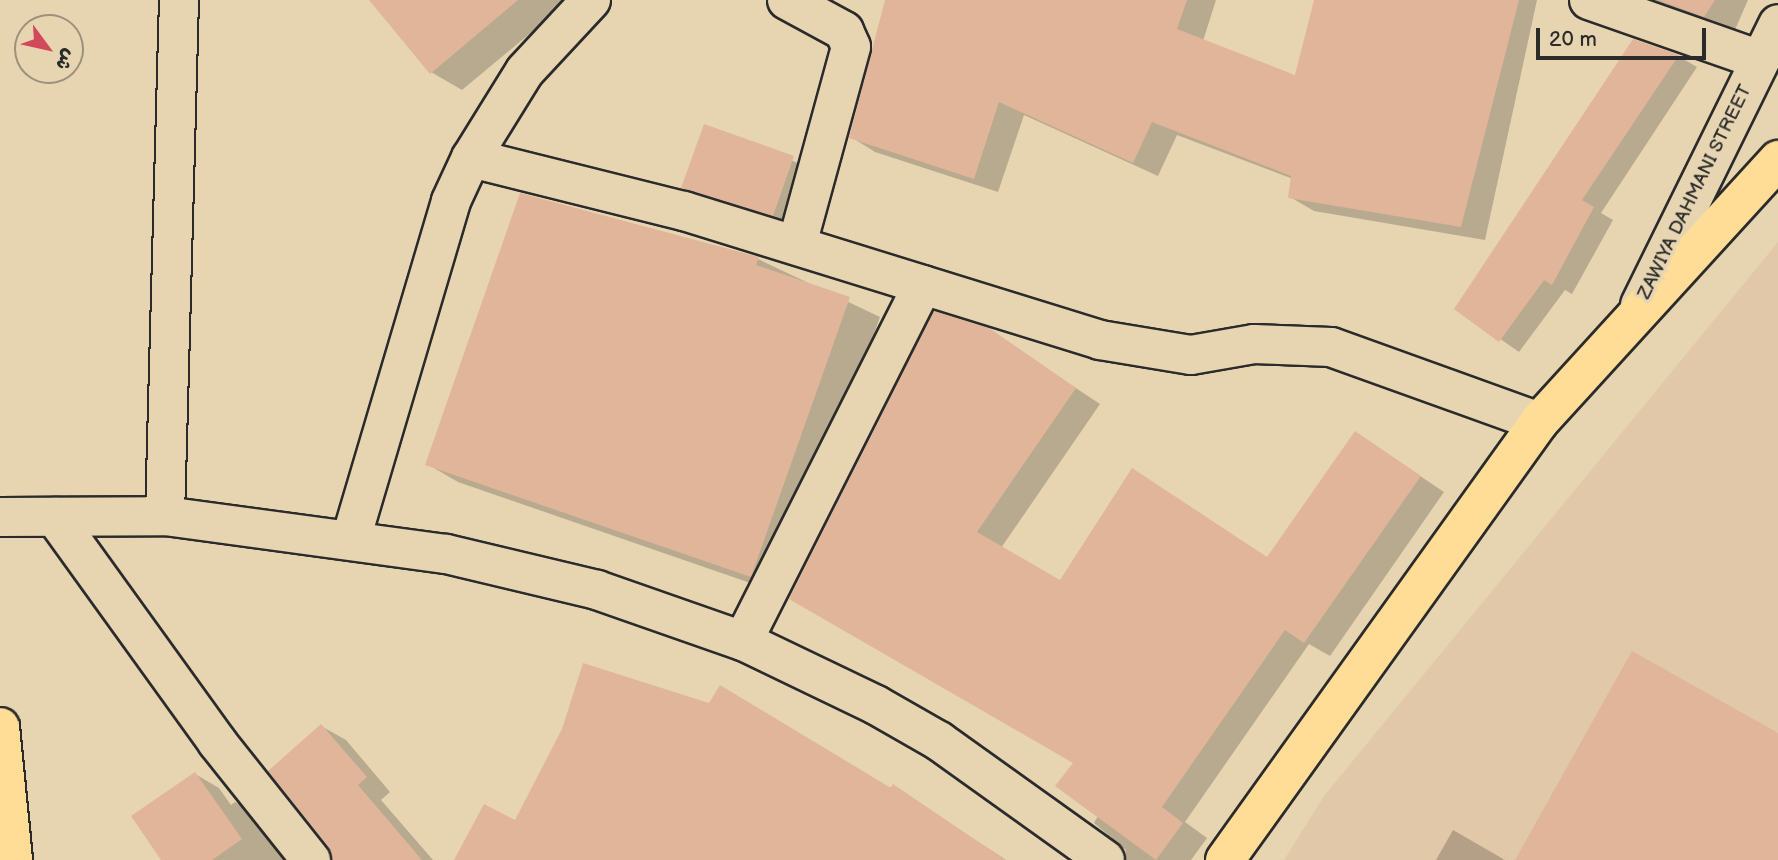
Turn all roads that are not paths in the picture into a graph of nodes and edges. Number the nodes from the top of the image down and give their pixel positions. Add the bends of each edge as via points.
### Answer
1 (178, 0) edge
2 (591, 0) edge
3 (787, 0) edge
4 (1589, 0) edge
5 (1778, 24) edge
6 (1760, 61) junction
7 (471, 158) junction
8 (1778, 160) edge
9 (797, 245) junction
10 (923, 285) junction
11 (1632, 321) junction
12 (1539, 422) junction
13 (165, 516) junction
14 (0, 517) edge
15 (55, 517) junction
16 (351, 539) junction
17 (743, 641) junction
18 (0, 727) edge
19 (13, 860) edge
20 (311, 860) edge
21 (1105, 860) edge
22 (1225, 860) edge

1 - 13 street
2 - 7 street via 525,71
3 - 9 street via 844,31 850,47
4 - 6 street
5 - 6 street, ZAWIYA DAHMANI STREET
6 - 11 street, ZAWIYA DAHMANI STREET
7 - 9 street via 684,211
7 - 16 street via 451,201
8 - 11 main road
9 - 10 street
10 - 12 street via 1100,340 1191,355 1254,344 1331,347
10 - 17 street
11 - 12 main road
12 - 22 main road
13 - 15 street
13 - 16 street
14 - 15 street
15 - 20 street via 217,742
16 - 17 street via 522,570 597,590
17 - 21 street via 939,741
18 - 19 main road

